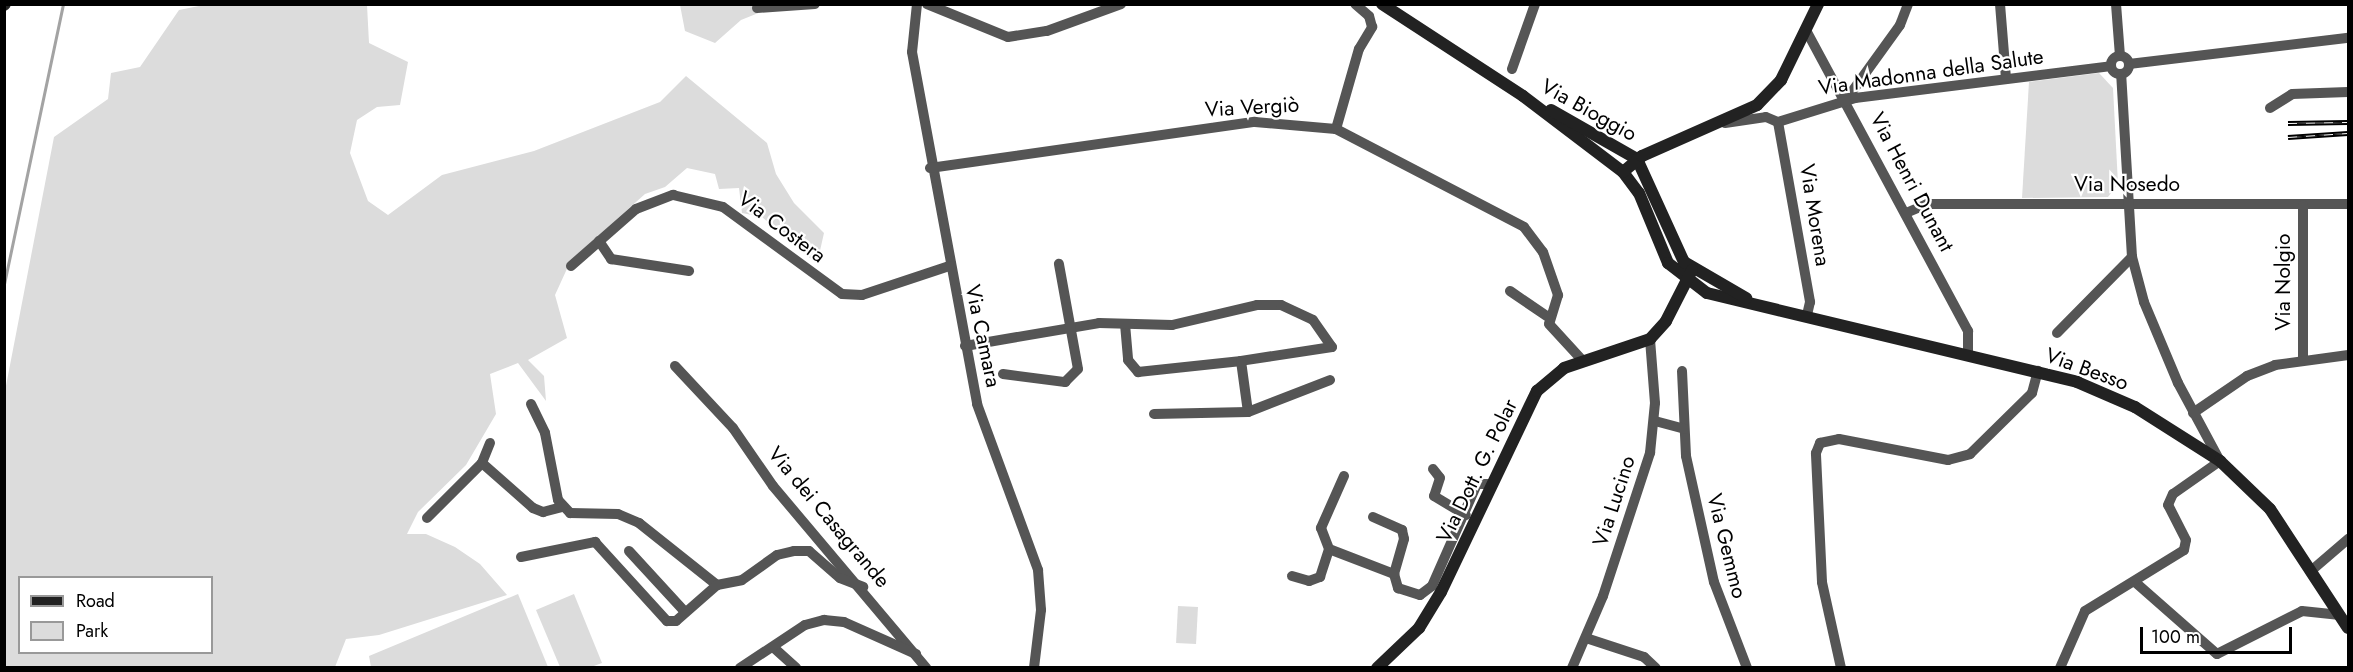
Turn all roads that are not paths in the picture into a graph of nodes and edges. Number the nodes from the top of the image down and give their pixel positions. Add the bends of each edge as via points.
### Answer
1 (815, 4) edge
2 (917, 4) edge
3 (927, 4) edge
4 (1121, 4) edge
5 (1355, 4) edge
6 (1382, 4) edge
7 (1535, 4) edge
8 (1818, 4) edge
9 (1908, 4) edge
10 (2000, 4) edge
11 (2116, 4) edge
12 (757, 8) dead end
13 (1807, 32) junction
14 (2349, 39) edge
15 (2125, 60) junction
16 (2112, 66) junction
17 (1512, 69) dead end
18 (2121, 74) junction
19 (2006, 79) junction
20 (2349, 92) edge
21 (1523, 96) junction
22 (1846, 100) junction
23 (2270, 108) dead end
24 (1778, 122) junction
25 (1725, 123) junction
26 (1336, 129) junction
27 (1637, 159) junction
28 (930, 168) junction
29 (1623, 172) junction
30 (2130, 203) junction
31 (2349, 204) edge
32 (2303, 205) junction
33 (1906, 213) junction
34 (599, 241) junction
35 (2133, 257) junction
36 (1059, 264) dead end
37 (571, 266) dead end
38 (949, 266) junction
39 (689, 271) dead end
40 (1689, 275) junction
41 (1510, 291) dead end
42 (1807, 315) junction
43 (1548, 317) junction
44 (1125, 324) junction
45 (1072, 329) junction
46 (2057, 333) dead end
47 (1650, 339) junction
48 (965, 346) junction
49 (1968, 354) junction
50 (2349, 355) edge
51 (2303, 360) junction
52 (1583, 361) junction
53 (1241, 362) junction
54 (675, 366) dead end
55 (1682, 371) dead end
56 (2038, 371) junction
57 (1003, 374) dead end
58 (1330, 380) dead end
59 (531, 404) dead end
60 (1248, 412) junction
61 (2193, 413) junction
62 (1154, 414) dead end
63 (1654, 421) junction
64 (1684, 429) junction
65 (490, 443) dead end
66 (2220, 461) junction
67 (482, 462) junction
68 (1433, 469) dead end
69 (1344, 476) dead end
70 (1491, 484) junction
71 (562, 507) junction
72 (1466, 515) junction
73 (1373, 517) dead end
74 (427, 518) dead end
75 (2349, 538) edge
76 (1329, 549) junction
77 (629, 551) dead end
78 (521, 557) dead end
79 (2312, 570) junction
80 (1394, 574) junction
81 (1292, 576) dead end
82 (2135, 582) junction
83 (717, 585) junction
84 (863, 587) junction
85 (685, 612) junction
86 (2338, 615) junction
87 (2349, 628) edge
88 (1586, 638) junction
89 (773, 647) junction
90 (916, 654) junction
91 (740, 668) edge
92 (796, 668) edge
93 (926, 668) edge
94 (1034, 668) edge
95 (1377, 668) edge
96 (1572, 668) edge
97 (1656, 668) edge
98 (1747, 668) edge
99 (1841, 668) edge
100 (2060, 668) edge

1 - 12 street
2 - 28 street, Via Camara via 912,52
3 - 4 street via 1008,37 1047,31
5 - 26 street via 1369,16 1372,27 1359,49
6 - 21 main road, Via Bioggio
7 - 17 street
8 - 13 main road
9 - 22 street via 1900,25
10 - 19 street
11 - 15 street
13 - 22 street, Via Henri Dunant
13 - 25 main road via 1774,90
14 - 15 street
15 - 16 street
15 - 18 street
16 - 18 street
16 - 19 street, Via Madonna della Salute
18 - 30 street
19 - 22 street, Via Madonna della Salute
20 - 23 street via 2292,94
21 - 27 main road, Via Bioggio via 1608,138
21 - 29 main road, Via Bioggio
22 - 24 street, Via Madonna della Salute
22 - 33 street, Via Henri Dunant
24 - 25 street, Via Madonna della Salute via 1766,117
24 - 42 street, Via Morena via 1810,302
25 - 27 main road
26 - 28 street, Via Vergiò via 1255,122
26 - 43 street, Via Vergiò via 1524,227 1543,252 1558,295
27 - 29 main road
27 - 40 main road, Via Besso via 1669,238
28 - 38 street, Via Camara
29 - 40 main road, Via Besso via 1639,194 1661,251
30 - 32 street, Via Nosedo
30 - 33 street, Via Nosedo via 1927,204
30 - 35 street
31 - 32 street, Via Nosedo
32 - 51 street, Via Nolgio
33 - 49 street, Via Henri Dunant via 1968,331
34 - 37 street, Via Costera
34 - 38 street, Via Costera via 636,208 673,195 723,207 842,294 862,295
34 - 39 street via 611,259
35 - 46 street
35 - 61 street via 2160,346
36 - 45 street
38 - 48 street, Via Camara
40 - 42 main road, Via Besso via 1714,295
40 - 47 main road via 1666,321
41 - 43 street
42 - 49 main road, Via Besso
43 - 52 street via 1553,331
44 - 45 street
44 - 53 street via 1128,360 1138,372
44 - 53 street via 1172,325 1257,305 1281,305 1314,320 1327,333 1332,347
45 - 48 street
45 - 57 street via 1078,369 1065,382
47 - 52 main road, Via Dott. G. Polar
47 - 63 street, Via Lucino
48 - 94 street, Via Camara via 989,444 1038,570 1041,610
49 - 56 main road, Via Besso
50 - 51 street
51 - 61 street via 2247,376
52 - 70 main road, Via Dott. G. Polar via 1550,376 1537,391
53 - 60 street
54 - 84 street, Via dei Casagrande
55 - 64 street, Via Gemmo
56 - 66 main road, Via Besso via 2112,395
56 - 99 street via 2032,393 1970,454 1948,460 1839,439 1820,443 1816,453 1822,582
58 - 60 street
59 - 71 street via 545,433
60 - 62 street
61 - 66 street
63 - 64 street
63 - 88 street, Via Lucino via 1633,513
64 - 98 street, Via Gemmo via 1718,597
65 - 67 street
66 - 79 main road, Via Besso via 2270,509
66 - 82 street via 2173,494 2168,505 2186,540 2184,550
67 - 71 street via 533,508 543,512
67 - 74 street
68 - 72 street via 1440,478 1434,496
69 - 76 street via 1322,528
70 - 72 street via 1477,484
70 - 95 main road, Via Dott. G. Polar via 1419,628
71 - 83 street via 570,513 618,514 639,523
72 - 80 street via 1427,593 1398,588
73 - 80 street via 1402,530 1404,539
75 - 79 street
76 - 80 street
76 - 81 street via 1320,577 1309,581
77 - 85 street
78 - 85 street via 595,542 667,621
79 - 86 main road, Via Besso
82 - 86 street via 2217,654 2302,611
82 - 100 street via 2085,611
83 - 84 street via 742,580 777,555 809,551 840,578
83 - 85 street
84 - 90 street, Via dei Casagrande
86 - 87 main road, Via Besso
88 - 96 street, Via Lucino
88 - 97 street via 1644,657
89 - 90 street via 805,625 836,620
89 - 91 street
89 - 92 street
90 - 93 street, Via dei Casagrande

